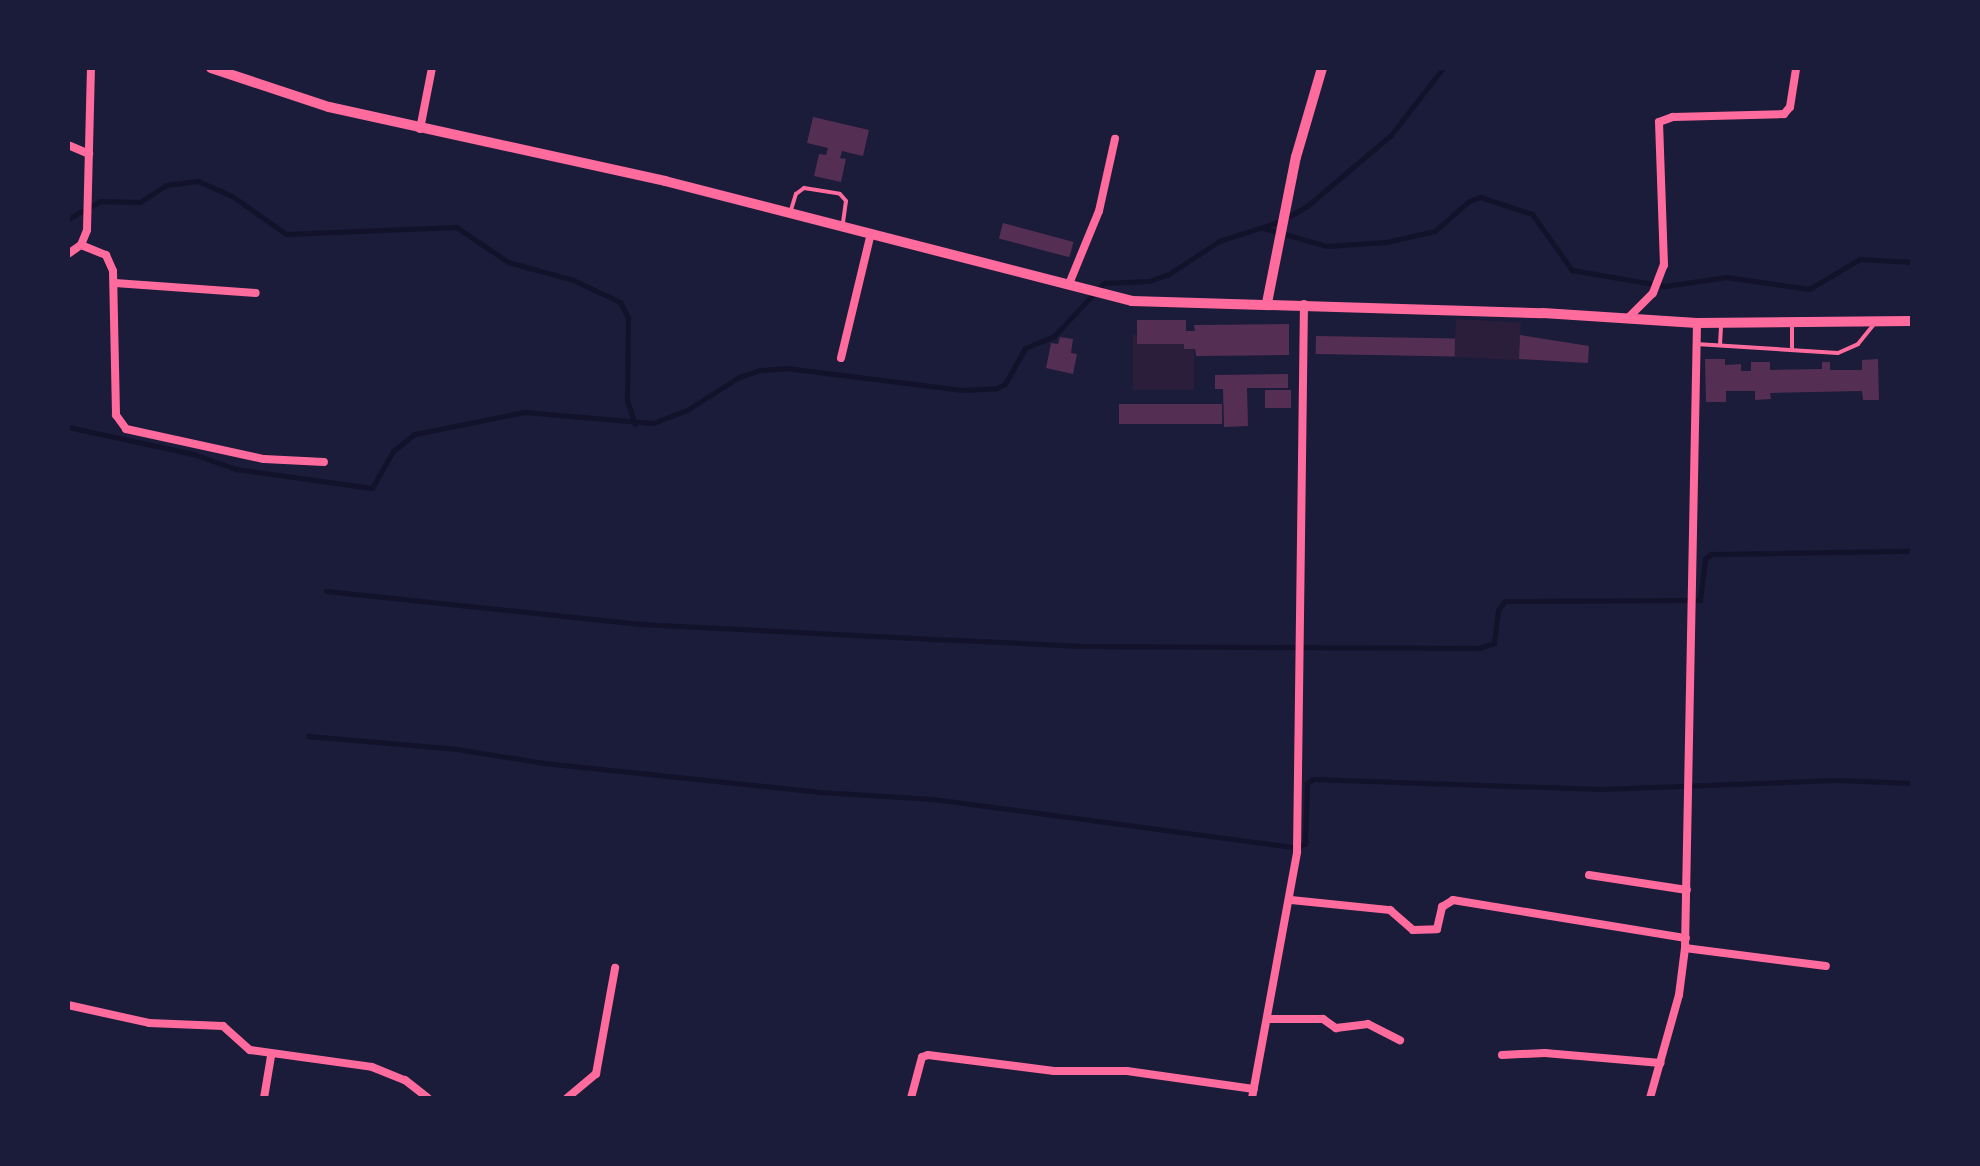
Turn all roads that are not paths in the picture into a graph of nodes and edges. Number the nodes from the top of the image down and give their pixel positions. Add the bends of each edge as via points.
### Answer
1 (91, 68) edge
2 (211, 68) edge
3 (432, 68) edge
4 (1322, 68) edge
5 (1796, 68) edge
6 (244, 72) edge
7 (420, 129) junction
8 (1114, 138) dead end
9 (68, 145) edge
10 (90, 154) junction
11 (789, 215) junction
12 (842, 229) junction
13 (870, 237) junction
14 (81, 246) junction
15 (68, 254) edge
16 (115, 283) junction
17 (1073, 285) junction
18 (256, 293) dead end
19 (1267, 303) junction
20 (1304, 304) junction
21 (1627, 319) junction
22 (1912, 321) edge
23 (1792, 322) junction
24 (1875, 322) junction
25 (1697, 323) junction
26 (1722, 323) junction
27 (1696, 344) junction
28 (1720, 345) junction
29 (1792, 350) junction
30 (841, 358) dead end
31 (324, 462) dead end
32 (1589, 875) dead end
33 (1688, 890) junction
34 (1291, 900) junction
35 (1685, 943) junction
36 (1826, 966) dead end
37 (615, 968) dead end
38 (68, 1005) edge
39 (1268, 1019) junction
40 (1400, 1040) dead end
41 (1502, 1055) dead end
42 (271, 1056) junction
43 (1661, 1063) junction
44 (1253, 1094) edge
45 (264, 1098) edge
46 (428, 1098) edge
47 (567, 1098) edge
48 (911, 1098) edge
49 (1650, 1098) edge

1 - 10 street
2 - 6 street
3 - 7 street
4 - 19 street via 1284,207
5 - 21 street via 1784,114 1659,122 1661,279
6 - 7 street via 330,106
7 - 11 street
8 - 17 street via 1099,211
9 - 10 street
10 - 14 street
11 - 12 street
11 - 12 lane via 802,189 840,194 846,204
12 - 13 street
13 - 17 street
13 - 30 street
14 - 15 street
14 - 16 street via 106,255
16 - 18 street
16 - 31 street via 116,415 126,430 264,459
17 - 19 street via 1140,302
19 - 20 street
20 - 21 street
20 - 34 street
21 - 25 street
22 - 24 street
23 - 24 street
23 - 26 street
23 - 29 lane
24 - 29 lane via 1845,352
25 - 26 street
25 - 27 street
26 - 28 lane
27 - 28 lane
27 - 33 street
28 - 29 lane
32 - 33 street
33 - 35 street
34 - 35 street via 1390,910 1419,931 1440,927 1442,907 1453,900
34 - 39 street
35 - 36 street
35 - 43 street
37 - 47 street via 596,1074
38 - 42 street via 149,1023 223,1026 250,1050
39 - 40 street via 1323,1019 1336,1028 1368,1024
39 - 44 street
41 - 43 street
42 - 45 street
42 - 46 street via 372,1066
43 - 49 street
44 - 48 street via 1128,1071 1054,1071 928,1054

